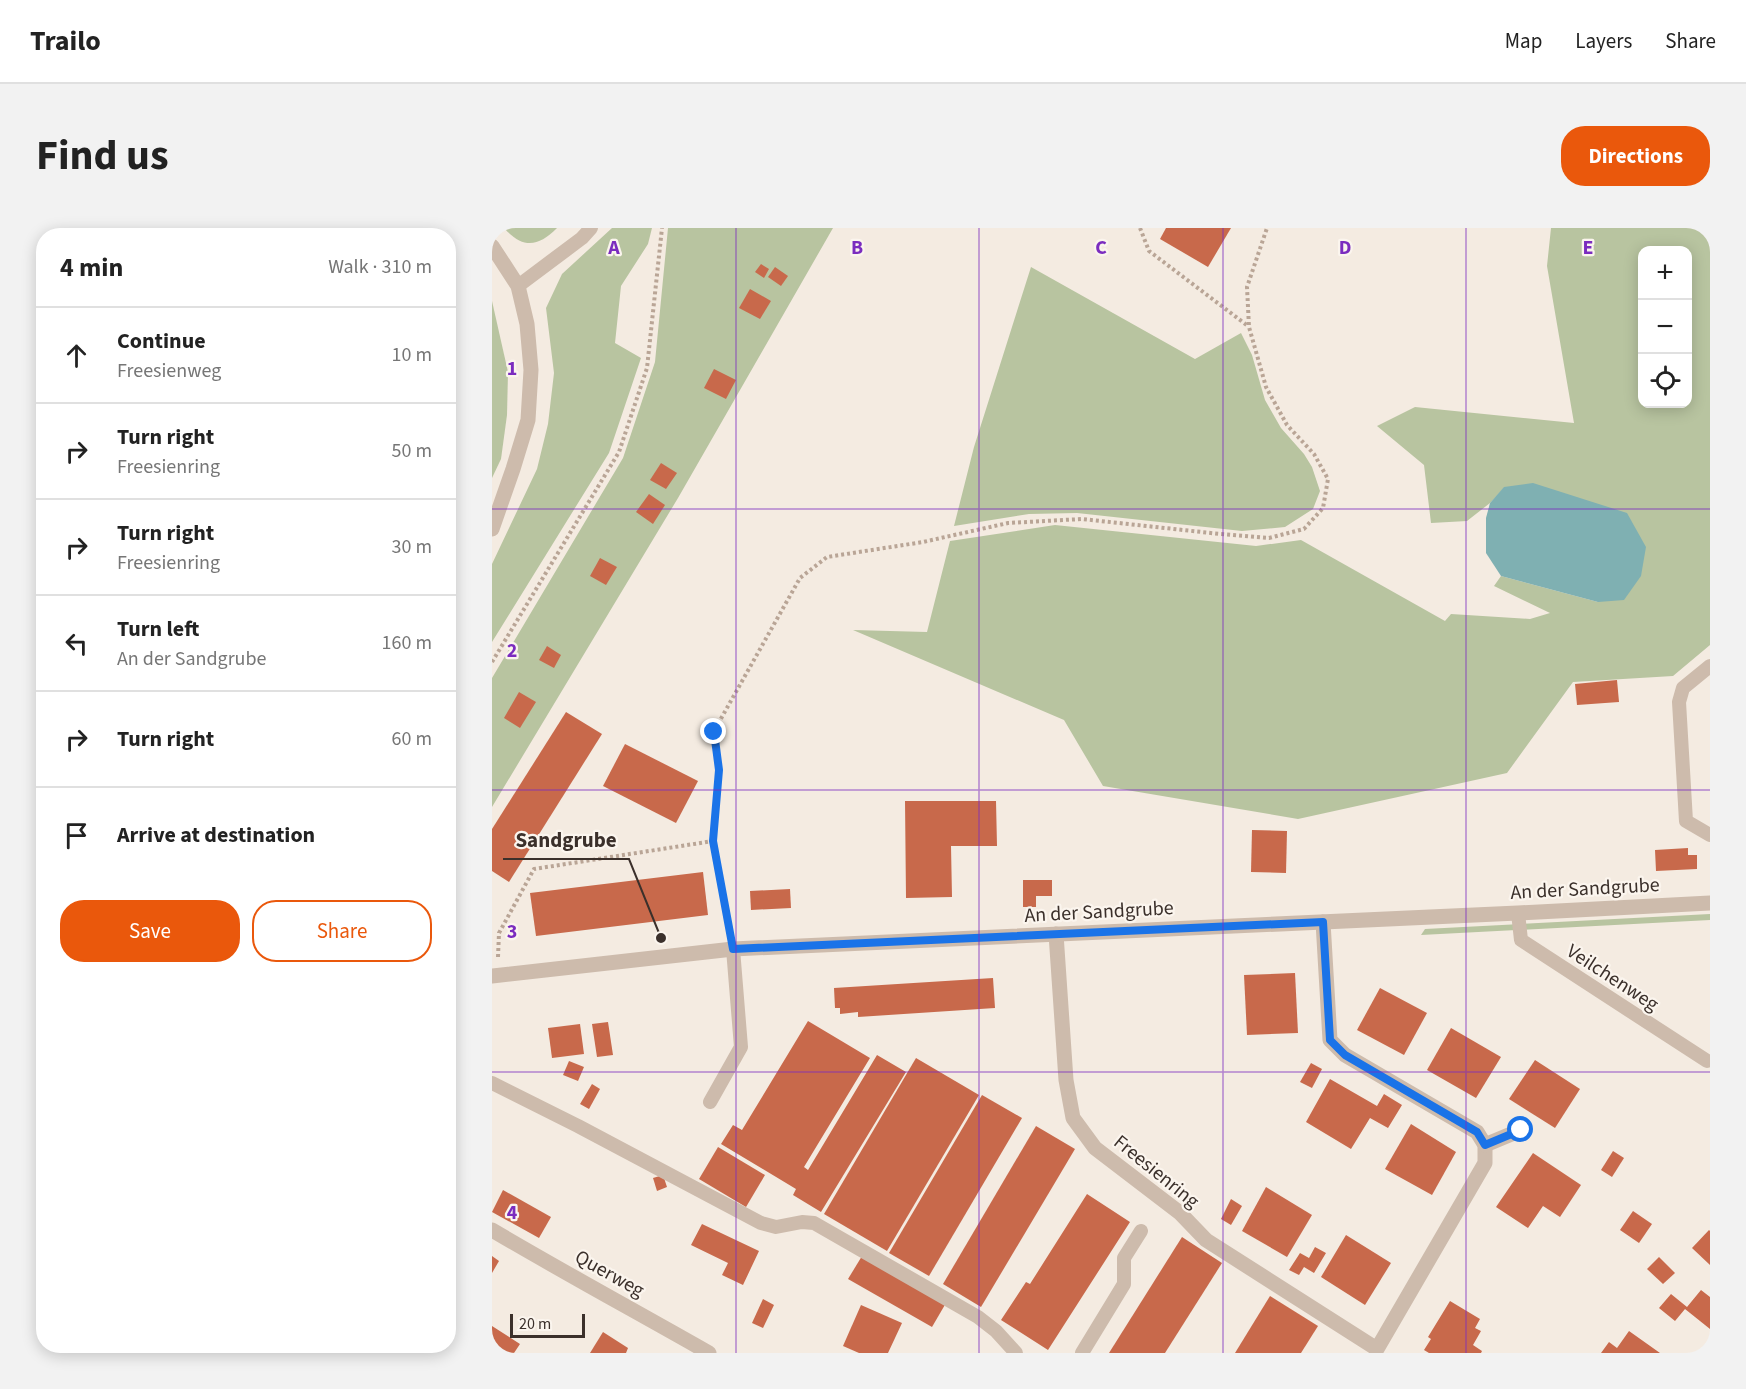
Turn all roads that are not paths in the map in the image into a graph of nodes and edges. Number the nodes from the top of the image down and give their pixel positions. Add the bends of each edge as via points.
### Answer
1 (591, 228) edge
2 (492, 246) edge
3 (518, 286) junction
4 (492, 529) edge
5 (1710, 666) edge
6 (1710, 835) edge
7 (1710, 903) edge
8 (1518, 913) junction
9 (1323, 922) junction
10 (1056, 934) junction
11 (733, 949) junction
12 (494, 976) edge
13 (1707, 1061) dead end
14 (492, 1083) edge
15 (710, 1102) dead end
16 (1521, 1130) dead end
17 (1485, 1145) junction
18 (492, 1230) edge
19 (1141, 1231) dead end
20 (1380, 1351) edge
21 (709, 1353) edge
22 (1016, 1353) edge
23 (1082, 1353) edge

1 - 3 lane
2 - 3 street
3 - 4 street via 530,358 528,420
5 - 6 lane via 1683,688 1679,702 1686,821
7 - 8 street, An der Sandgrube
8 - 9 street, An der Sandgrube
8 - 13 lane, Veilchenweg via 1521,940
9 - 10 street, An der Sandgrube
9 - 17 street via 1330,1040 1345,1055 1477,1132
10 - 11 street, An der Sandgrube
10 - 20 street, Freesienring via 1066,1080 1073,1118 1095,1148 1180,1213 1206,1240
11 - 12 street, An der Sandgrube
11 - 15 lane via 741,1047
14 - 22 lane via 761,1223 776,1227 814,1223 978,1317
16 - 17 street
17 - 20 street, Freesienring via 1485,1163
18 - 21 street, Querweg
19 - 23 lane via 1124,1258 1124,1284

